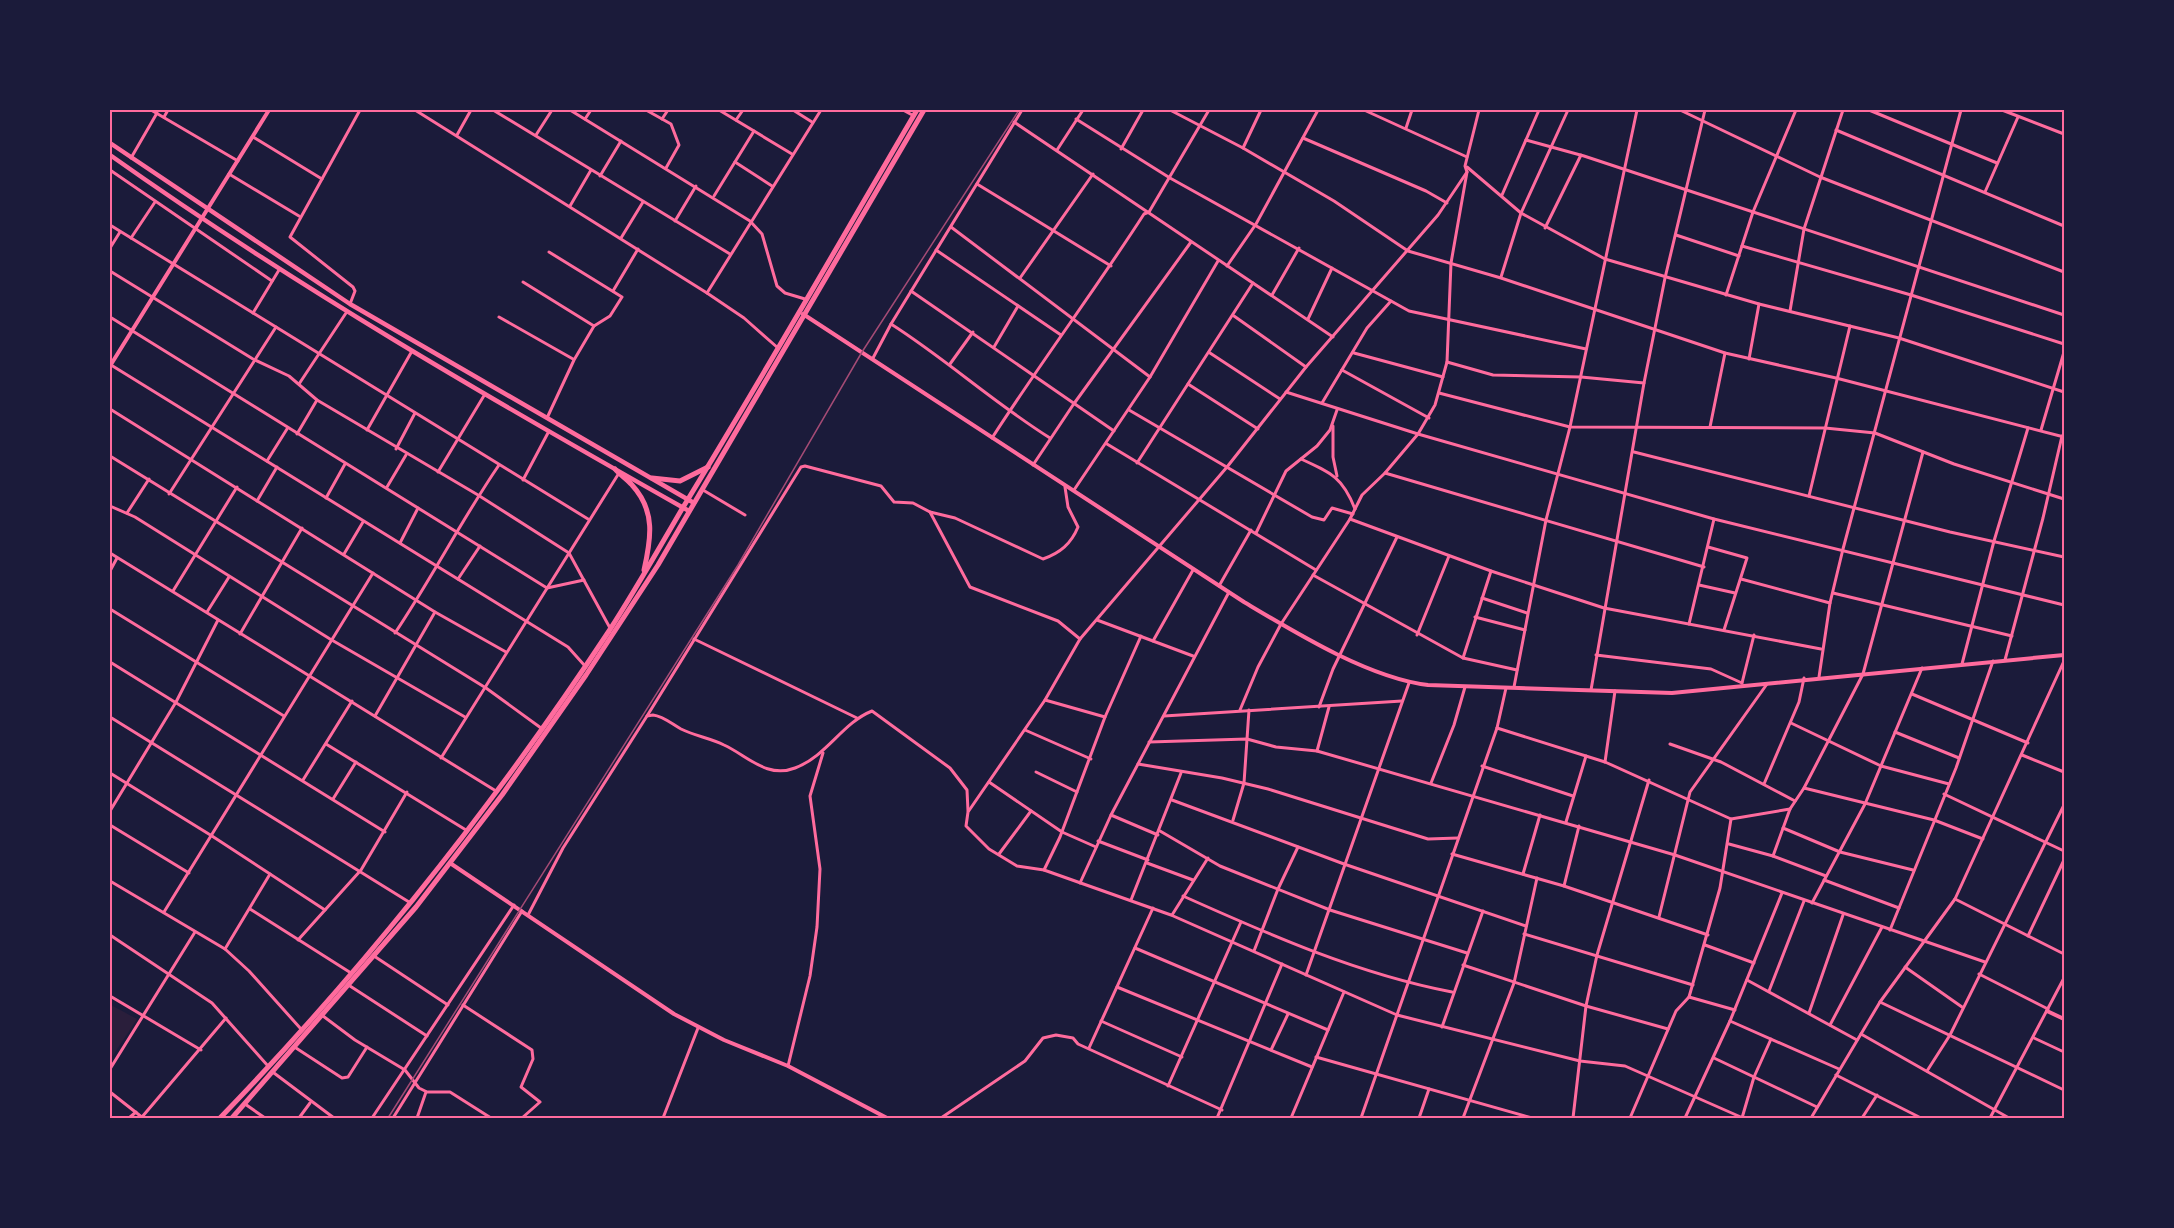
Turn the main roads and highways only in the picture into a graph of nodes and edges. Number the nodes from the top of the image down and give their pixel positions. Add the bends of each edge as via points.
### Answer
1 (917, 110) edge
2 (924, 110) edge
3 (110, 143) edge
4 (110, 155) edge
5 (802, 314) junction
6 (616, 457) junction
7 (709, 466) junction
8 (615, 469) junction
9 (652, 478) junction
10 (688, 500) junction
11 (694, 503) junction
12 (683, 508) junction
13 (689, 512) junction
14 (643, 576) junction
15 (447, 861) junction
16 (220, 1119) edge
17 (232, 1119) edge

1 - 5 highway via 807,299
2 - 5 highway
3 - 6 main road via 350,304
4 - 8 main road via 346,313
5 - 7 highway
5 - 11 highway
6 - 8 main road
6 - 9 main road
7 - 9 highway via 680,481
7 - 10 highway
8 - 12 main road
8 - 14 highway via 640,495 651,523
9 - 10 main road
10 - 11 main road
10 - 12 highway
11 - 13 highway
12 - 13 main road
12 - 14 highway
13 - 15 highway via 586,675 502,795
14 - 15 highway via 585,666
15 - 16 highway
15 - 17 highway via 350,986

